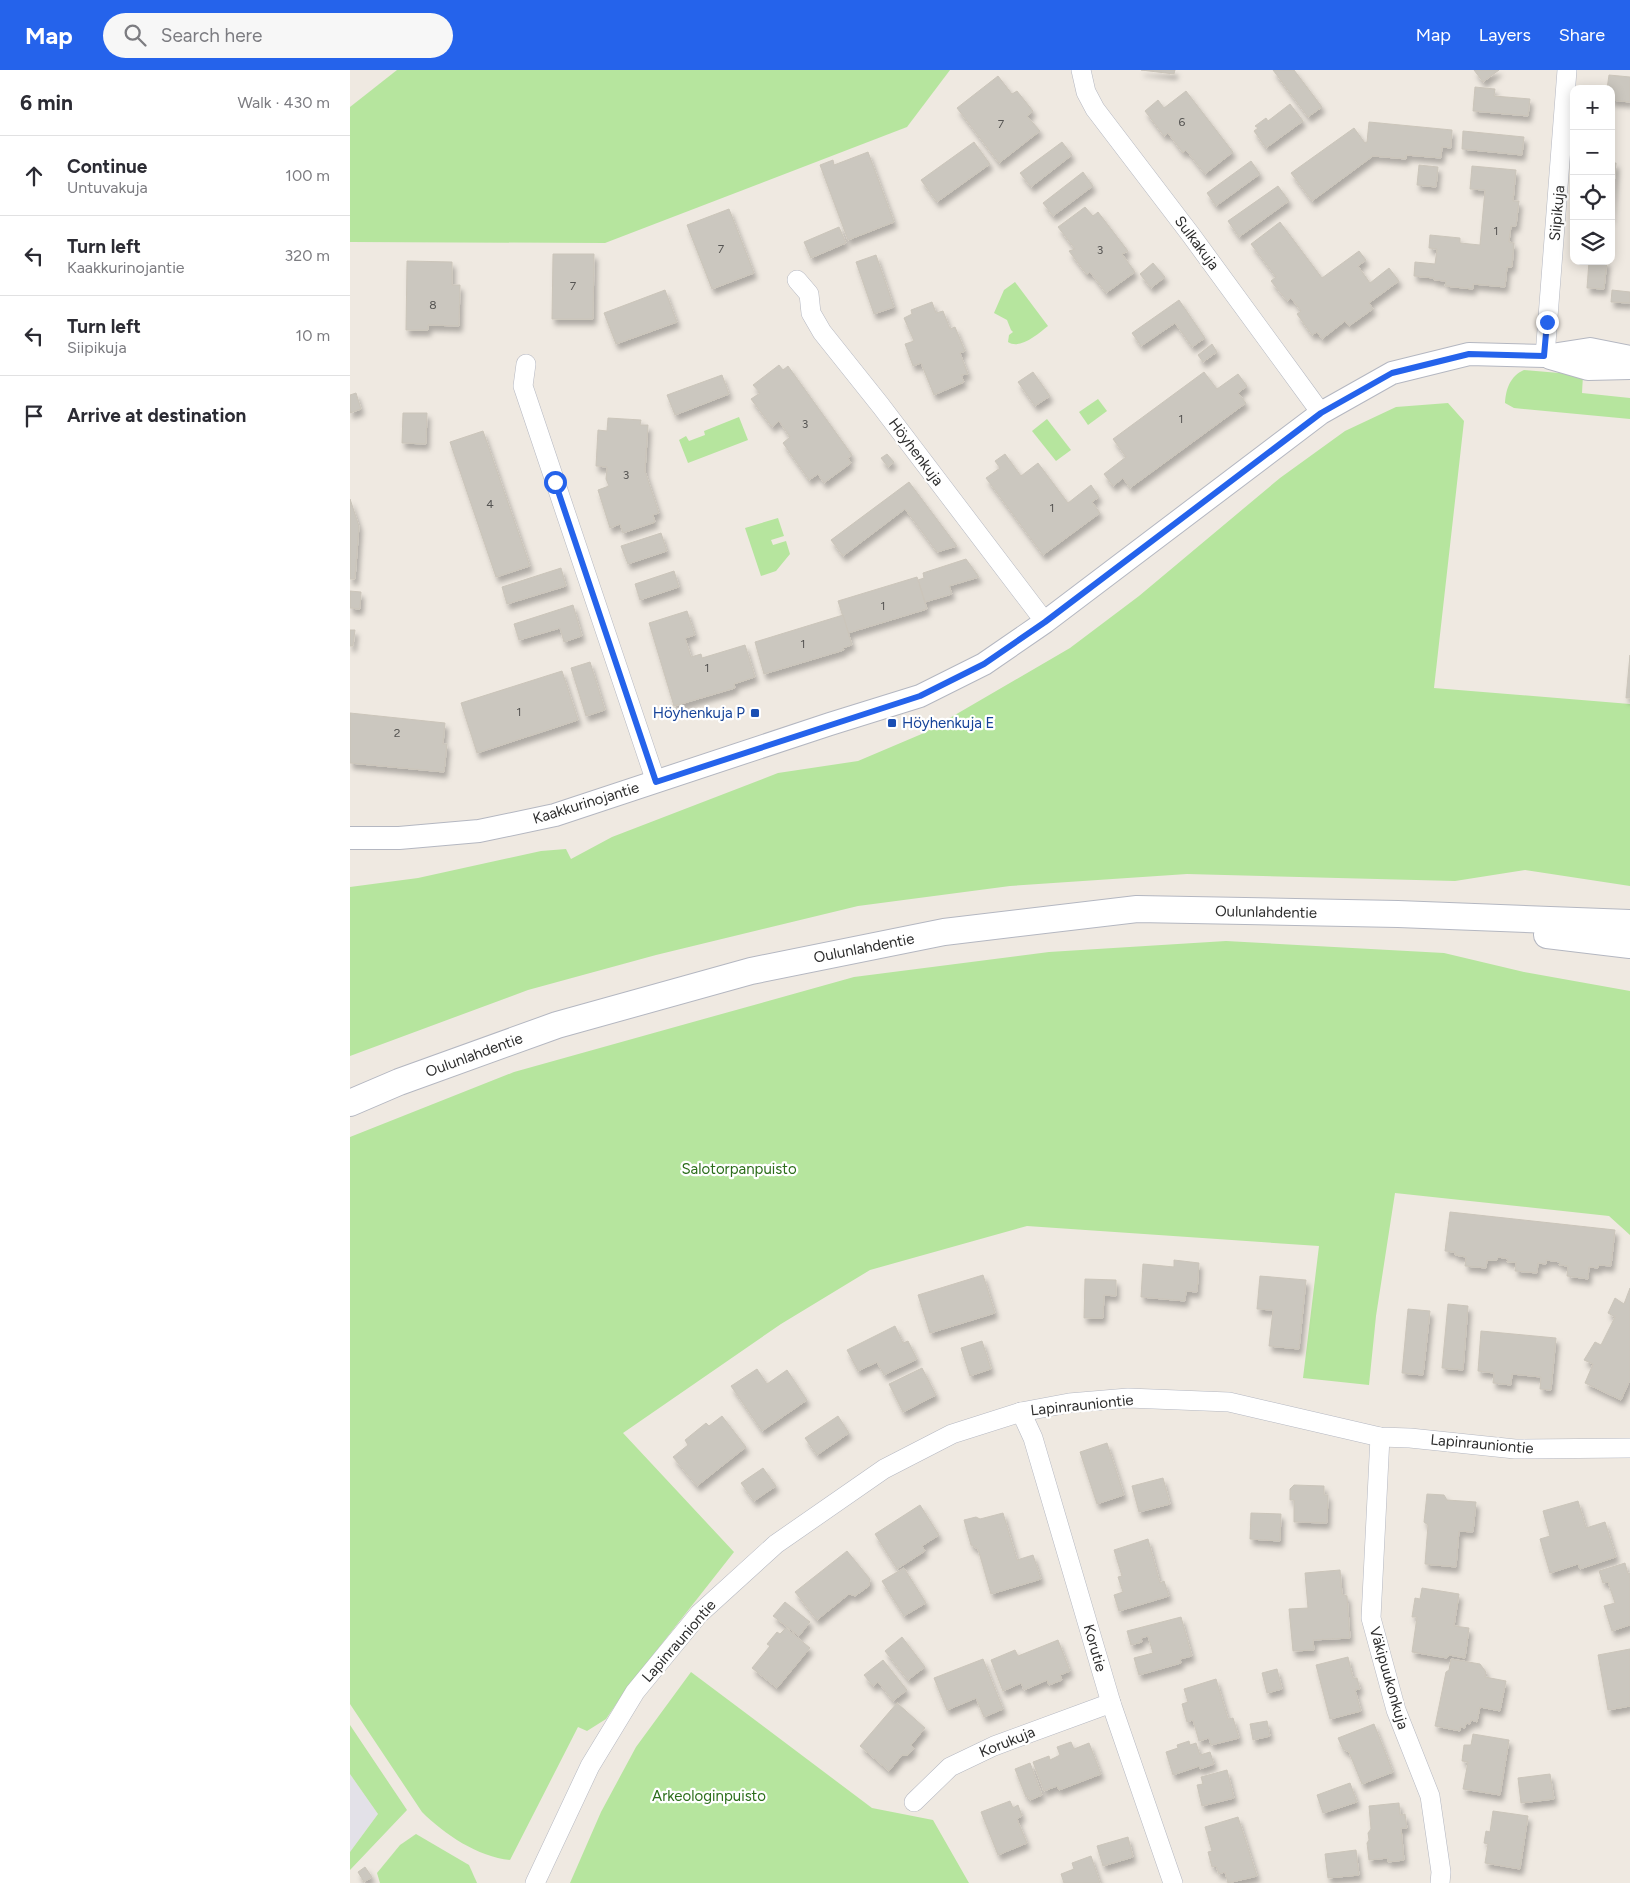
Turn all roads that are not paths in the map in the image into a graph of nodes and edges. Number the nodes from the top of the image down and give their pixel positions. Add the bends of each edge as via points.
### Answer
1 (1081, 70) edge
2 (1567, 70) edge
3 (797, 280) dead end
4 (1544, 356) junction
5 (1630, 357) edge
6 (526, 364) dead end
7 (1630, 368) edge
8 (1321, 413) junction
9 (1045, 622) junction
10 (656, 782) junction
11 (350, 838) edge
12 (1398, 914) junction
13 (1630, 923) edge
14 (1630, 945) edge
15 (350, 1103) edge
16 (1021, 1412) junction
17 (1380, 1437) junction
18 (1630, 1448) edge
19 (1111, 1703) junction
20 (914, 1802) dead end
21 (535, 1883) edge
22 (1173, 1883) edge
23 (1440, 1883) edge

1 - 8 street, Sulkakuja via 1086,92 1095,109
2 - 4 street, Siipikuja
3 - 9 street, Höyhenkuja via 809,294 810,313 822,332
4 - 5 street, Kaakkurinojantie via 1590,349
4 - 7 street, Kaakkurinojantie via 1588,369
4 - 8 street, Kaakkurinojantie via 1469,354 1402,370
6 - 10 street via 523,386
8 - 9 street, Kaakkurinojantie
9 - 10 street, Kaakkurinojantie via 984,664 920,696
10 - 11 street, Kaakkurinojantie via 555,815 479,831 398,838
12 - 13 main road, Oulunlahdentie
12 - 14 main road, Oulunlahdentie
12 - 15 main road, Oulunlahdentie via 1137,909 944,932 751,971 557,1025
16 - 17 street, Lapinrauniontie via 1069,1403 1128,1398 1229,1402
16 - 19 street, Korutie via 1033,1438
16 - 21 street, Lapinrauniontie via 952,1434 884,1469 776,1544 699,1614 635,1692 590,1766
17 - 18 street, Lapinrauniontie via 1515,1449
17 - 23 street, Väkipuukonkuja via 1371,1618 1396,1710 1430,1796
19 - 20 street, Korukuja via 994,1746 950,1767
19 - 22 street, Korutie

